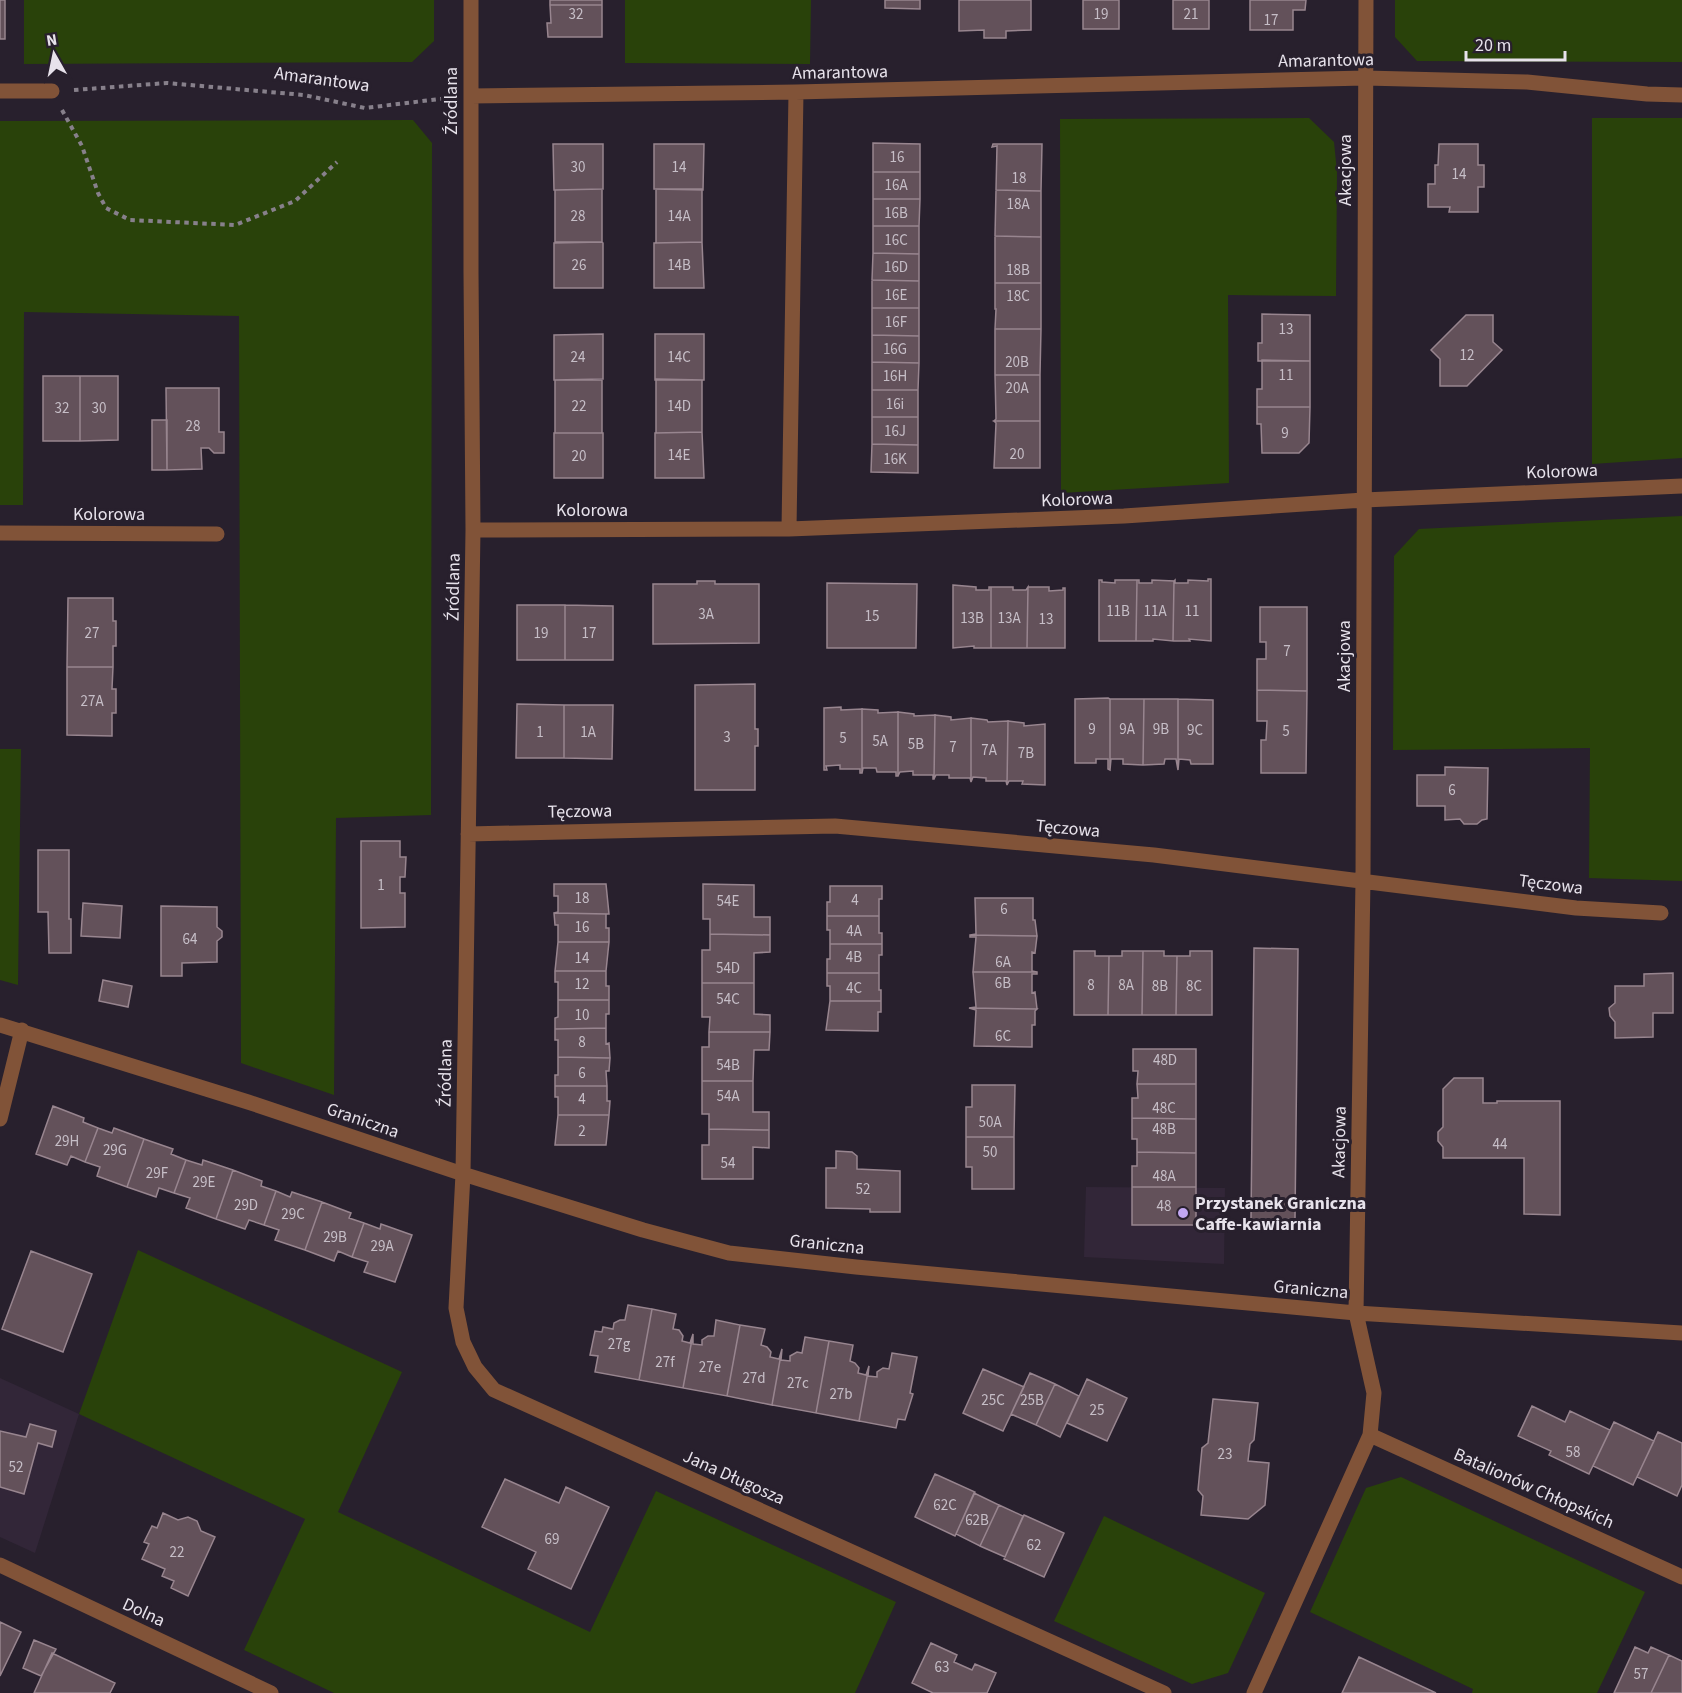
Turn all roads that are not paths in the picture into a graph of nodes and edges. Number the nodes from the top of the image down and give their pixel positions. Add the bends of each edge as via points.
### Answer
1 (471, 0) edge
2 (1365, 0) edge
3 (1365, 78) junction
4 (0, 91) edge
5 (51, 91) road end
6 (796, 92) junction
7 (1682, 95) edge
8 (471, 96) junction
9 (1682, 486) edge
10 (1364, 501) junction
11 (789, 529) junction
12 (473, 530) junction
13 (0, 533) edge
14 (217, 534) dead end
15 (468, 834) junction
16 (1363, 880) junction
17 (1661, 913) dead end
18 (0, 1025) edge
19 (22, 1030) junction
20 (0, 1119) edge
21 (463, 1174) junction
22 (1356, 1313) junction
23 (1682, 1334) edge
24 (1370, 1435) junction
25 (0, 1565) edge
26 (1682, 1577) edge
27 (271, 1693) edge
28 (1164, 1693) edge
29 (1254, 1693) edge

1 - 8 street, Źródlana
2 - 3 street, Akacjowa
3 - 6 street, Amarantowa
3 - 7 street, Amarantowa via 1527,82
3 - 10 street, Akacjowa
4 - 5 street
6 - 8 street, Amarantowa
6 - 11 street
8 - 12 street, Źródlana
9 - 10 street, Kolorowa
10 - 11 street, Kolorowa via 1124,516
10 - 16 street, Akacjowa
11 - 12 street, Kolorowa
12 - 15 street, Źródlana
13 - 14 street, Kolorowa
15 - 16 street, Tęczowa via 835,826 1154,855
15 - 21 street, Źródlana
16 - 17 street, Tęczowa via 1576,908
16 - 22 street, Akacjowa
18 - 19 street, Graniczna
19 - 20 street
19 - 21 street, Graniczna
21 - 22 street, Graniczna via 643,1230 729,1252
21 - 28 street, Jana Długosza via 456,1308 463,1342 475,1367 494,1390
22 - 23 street, Graniczna
22 - 24 street, Akacjowa via 1374,1394
24 - 26 street, Batalionów Chłopskich
24 - 29 street, Akacjowa
25 - 27 street, Dolna

